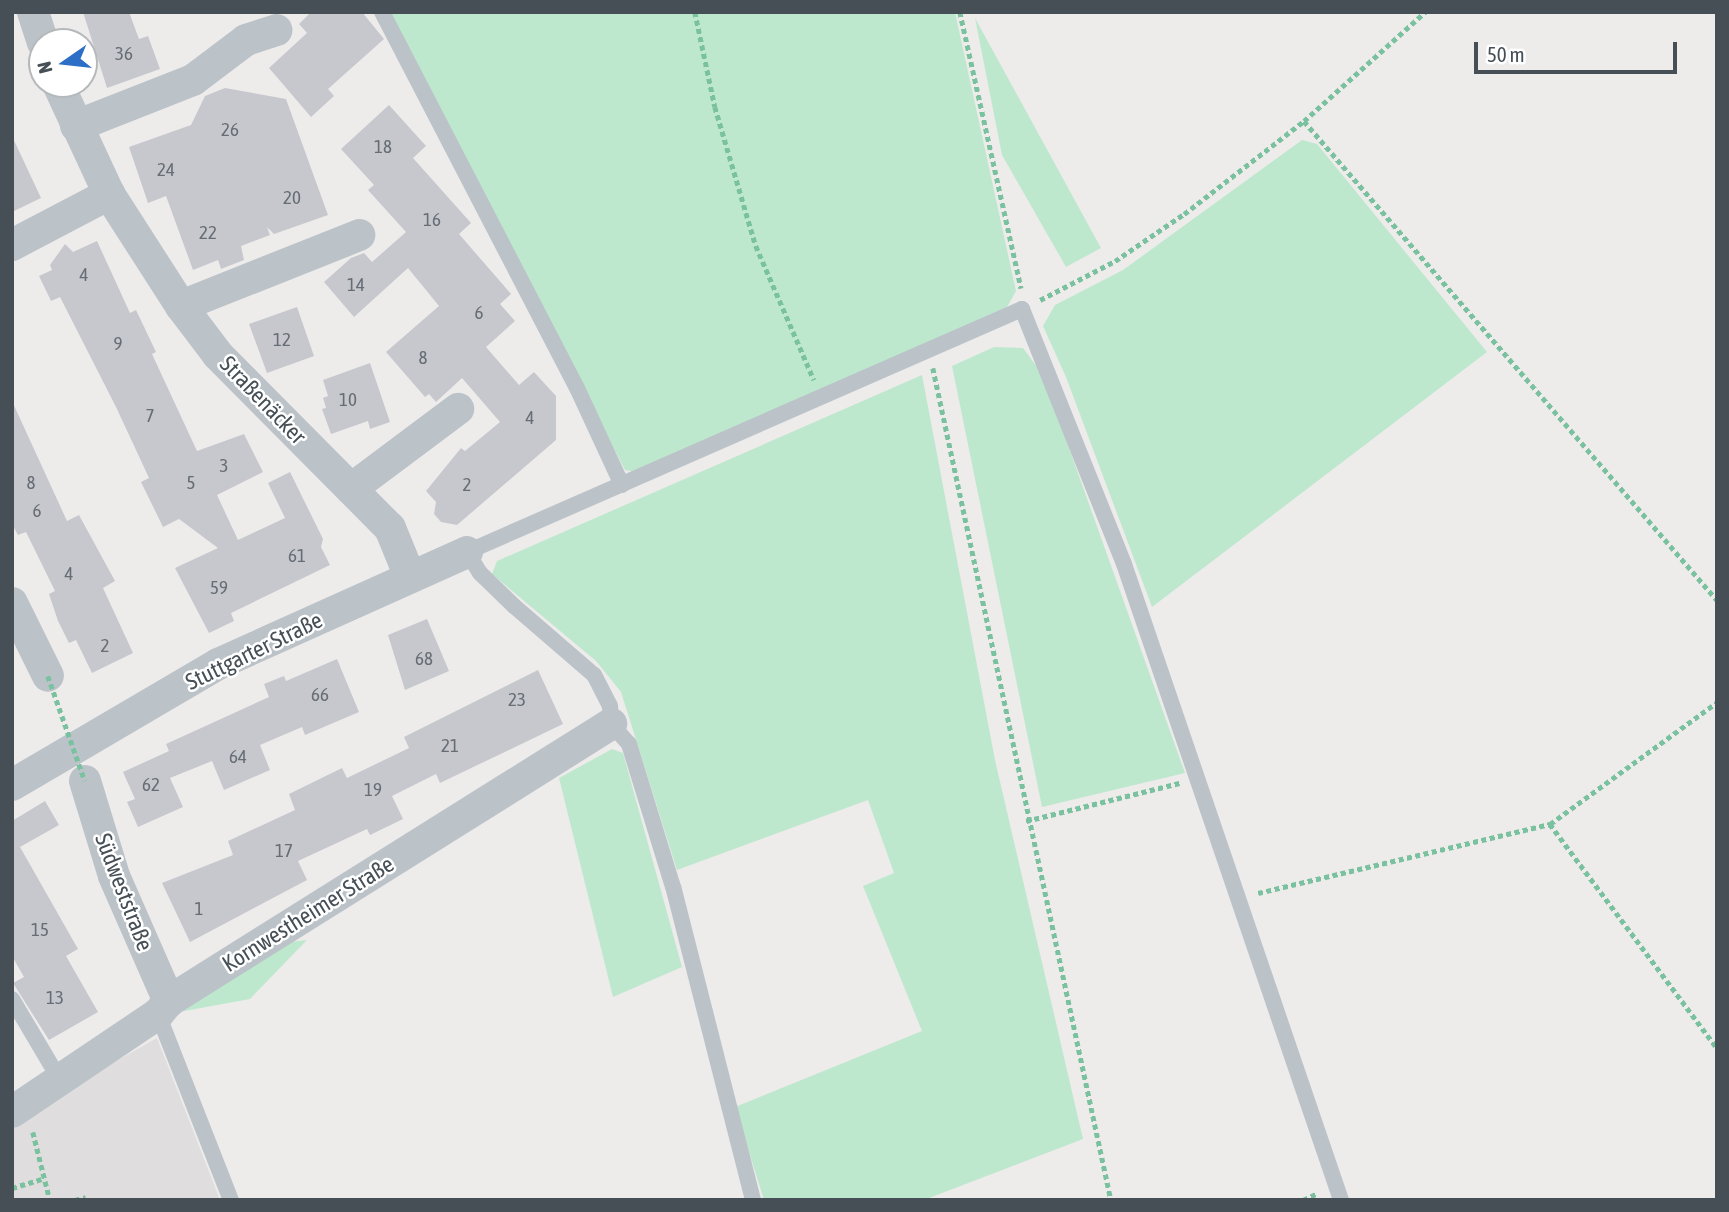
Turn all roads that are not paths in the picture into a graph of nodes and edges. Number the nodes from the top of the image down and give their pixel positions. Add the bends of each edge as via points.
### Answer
1 (382, 12) edge
2 (276, 30) dead end
3 (64, 98) edge
4 (76, 126) junction
5 (109, 194) junction
6 (359, 235) dead end
7 (12, 245) edge
8 (181, 306) junction
9 (458, 409) dead end
10 (622, 485) junction
11 (351, 489) junction
12 (467, 552) junction
13 (410, 577) junction
14 (12, 603) edge
15 (48, 676) road end
16 (611, 724) junction
17 (85, 781) road end
18 (12, 785) edge
19 (12, 999) edge
20 (164, 1007) junction
21 (61, 1082) junction
22 (19, 1108) edge
23 (231, 1200) edge
24 (753, 1200) edge
25 (1341, 1200) edge

1 - 10 lane
2 - 4 street via 246,40 193,80
3 - 4 street, Straßenäcker
4 - 5 street, Straßenäcker
5 - 7 street
5 - 8 street, Straßenäcker
6 - 8 street
8 - 11 street, Straßenäcker via 218,355
9 - 11 street
10 - 12 lane
10 - 25 lane via 1022,309 1124,564
11 - 13 street, Straßenäcker via 390,528
12 - 13 street, Stuttgarter Straße
12 - 16 lane via 480,573 514,606 594,674 610,706
13 - 18 street, Stuttgarter Straße via 218,664
14 - 15 street
16 - 20 street, Kornwestheimer Straße
16 - 24 lane via 629,744 673,887
17 - 20 street, Südweststraße via 114,876
19 - 21 lane
20 - 21 street, Kornwestheimer Straße
20 - 23 lane
21 - 22 street, Kornwestheimer Straße

